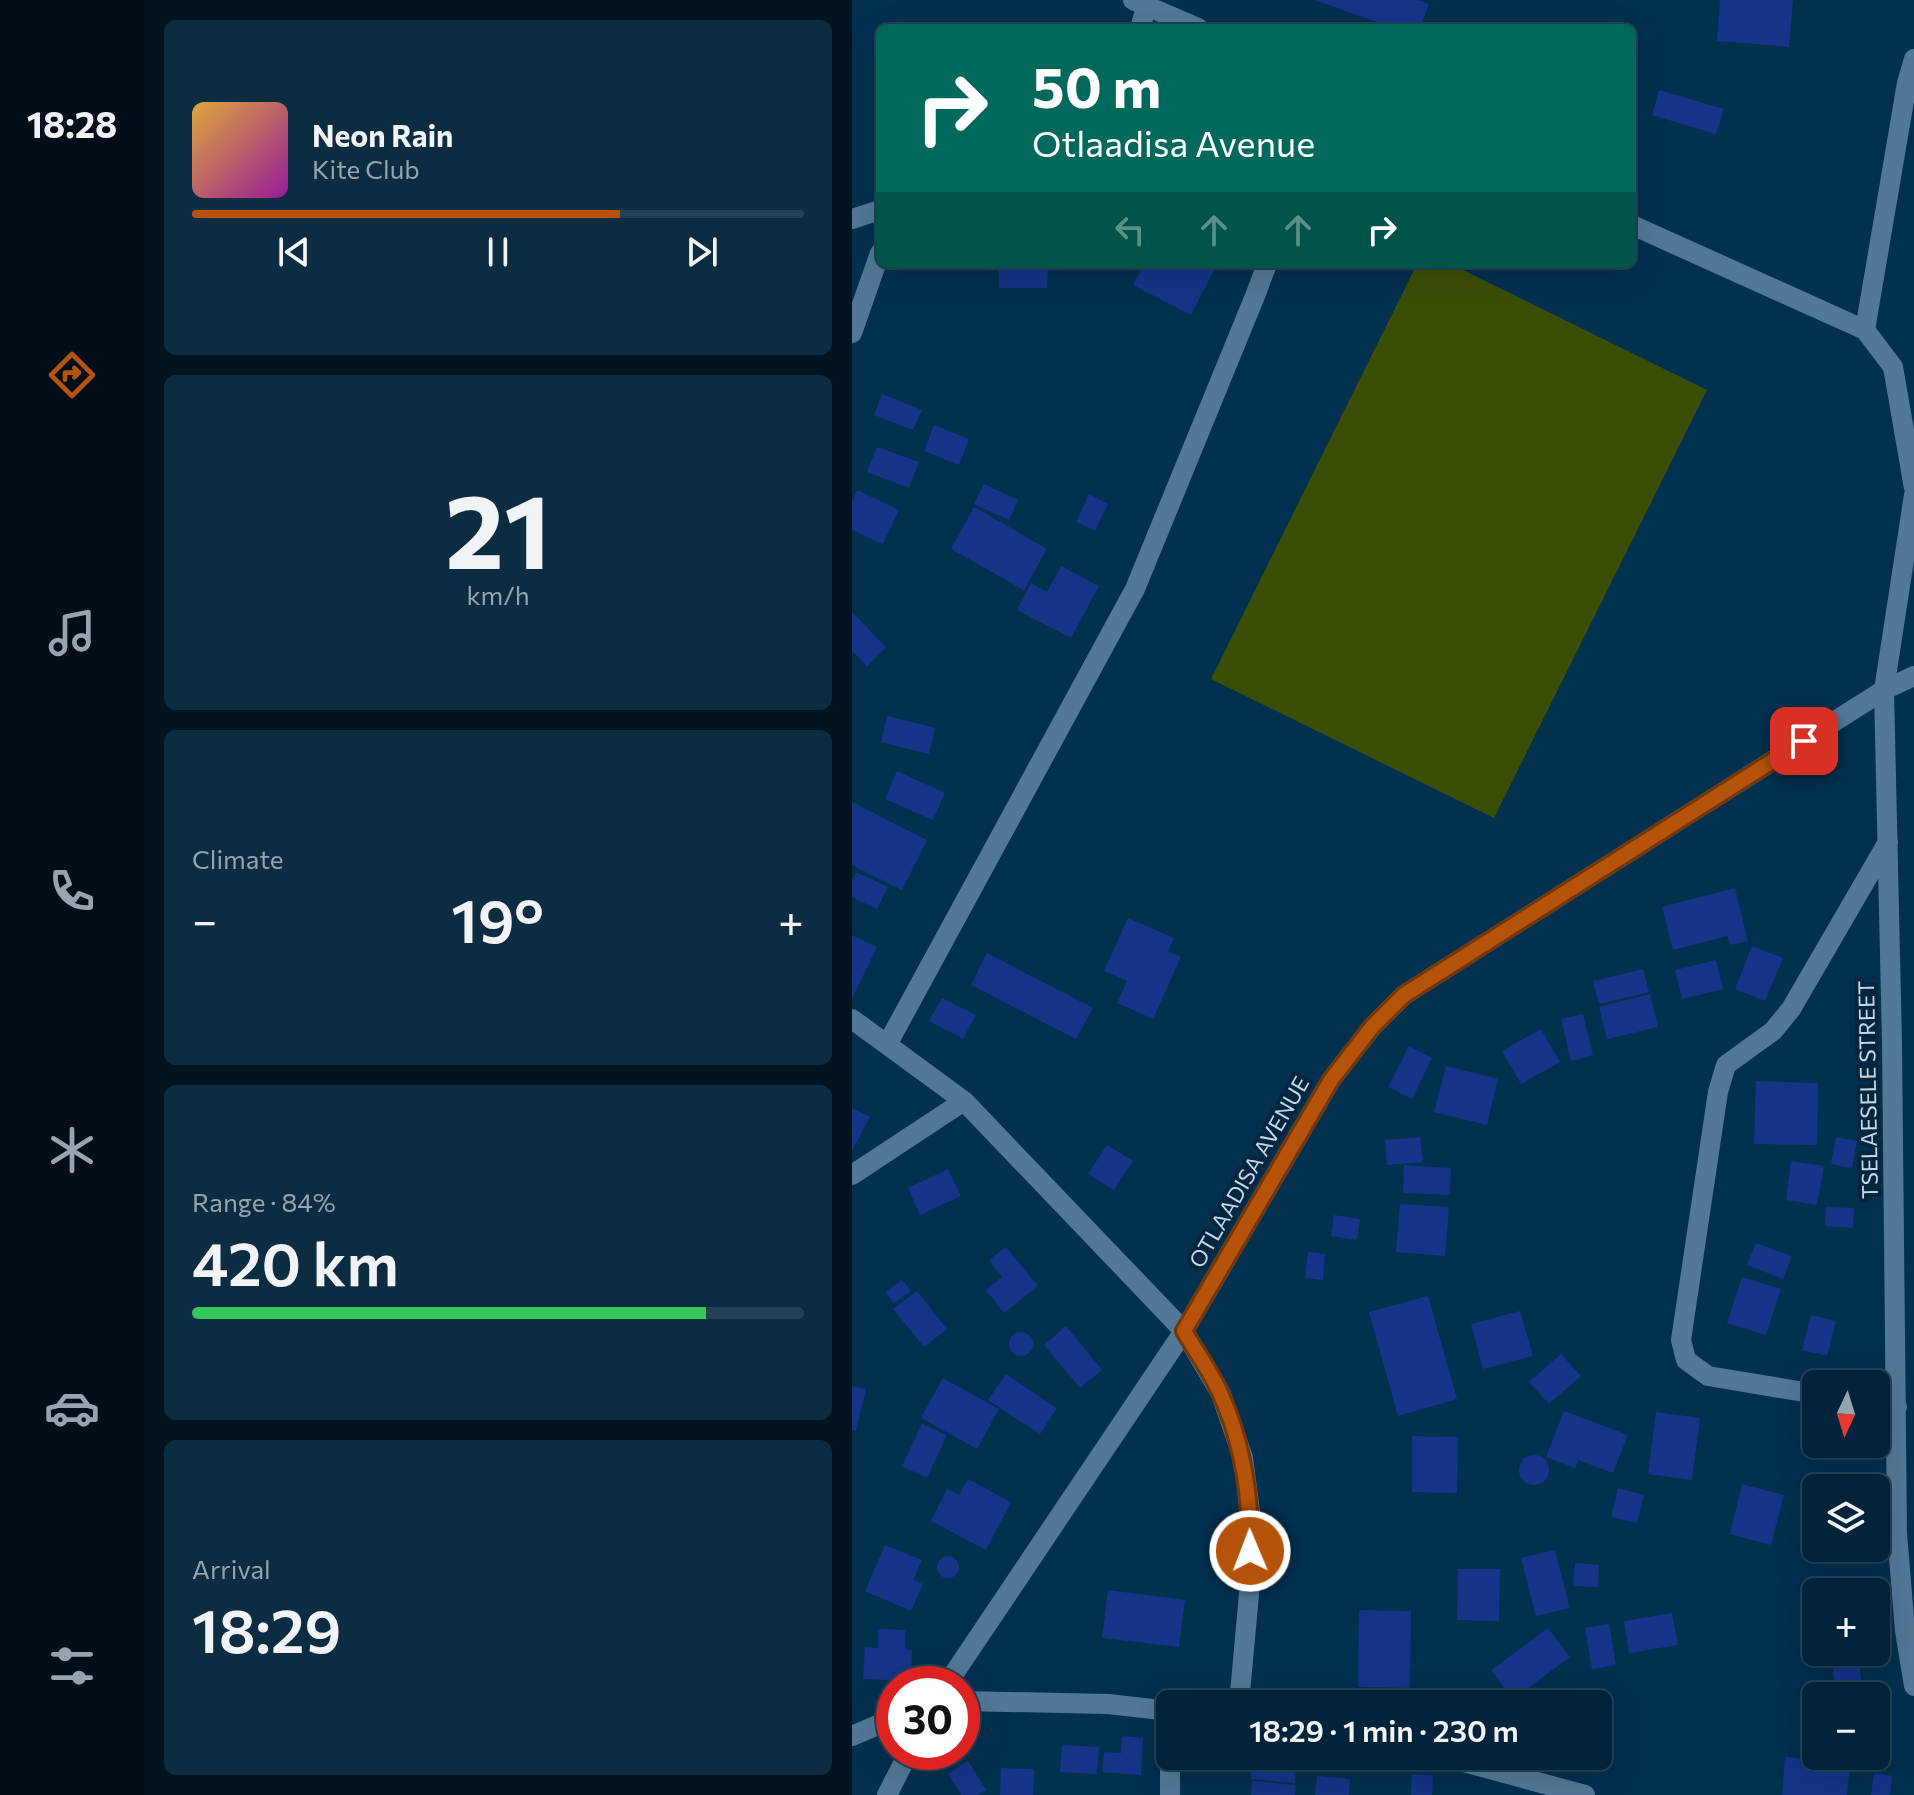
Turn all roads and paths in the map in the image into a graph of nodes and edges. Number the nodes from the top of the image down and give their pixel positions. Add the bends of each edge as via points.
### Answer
1 (1140, 2) edge
2 (1140, 24) edge
3 (1189, 24) edge
4 (1914, 59) edge
5 (1910, 81) edge
6 (876, 211) edge
7 (852, 219) edge
8 (1636, 227) edge
9 (876, 264) edge
10 (1266, 268) edge
11 (1865, 330) junction
12 (852, 333) edge
13 (1914, 488) edge
14 (1914, 495) edge
15 (1914, 676) edge
16 (1884, 690) junction
17 (1888, 842) junction
18 (852, 1019) edge
19 (888, 1043) junction
20 (964, 1101) junction
21 (852, 1175) edge
22 (1184, 1331) junction
23 (1802, 1392) edge
24 (1890, 1406) edge
25 (1897, 1407) junction
26 (959, 1666) edge
27 (1914, 1686) edge
28 (1240, 1690) edge
29 (980, 1701) edge
30 (1156, 1709) edge
31 (876, 1726) edge
32 (852, 1736) edge
33 (900, 1770) edge
34 (1170, 1770) edge
35 (1489, 1770) edge
36 (1563, 1792) edge
37 (887, 1795) edge
38 (1170, 1795) edge
39 (1585, 1795) edge

1 - 2 street
1 - 3 street
4 - 5 street
5 - 11 street
6 - 7 street
8 - 11 street
9 - 12 street
10 - 19 street via 1135,589
11 - 13 street via 1893,367
14 - 16 street, TSELAESELE STREET
15 - 16 street, OTLAADISA AVENUE
16 - 17 street, TSELAESELE STREET
16 - 22 street, OTLAADISA AVENUE via 1404,995 1331,1080
17 - 23 street via 1791,1009 1773,1031 1726,1065 1718,1092 1681,1340 1686,1360 1708,1376
17 - 25 street, TSELAESELE STREET
18 - 19 street
19 - 20 street
20 - 21 street
20 - 22 street
22 - 26 street, OTLAADISA AVENUE
22 - 28 street via 1221,1394 1243,1458 1251,1519
24 - 25 street
25 - 27 street, TSELAESELE STREET via 1897,1533
29 - 30 street
31 - 32 street
33 - 37 street
34 - 38 street
35 - 36 street
36 - 39 street

